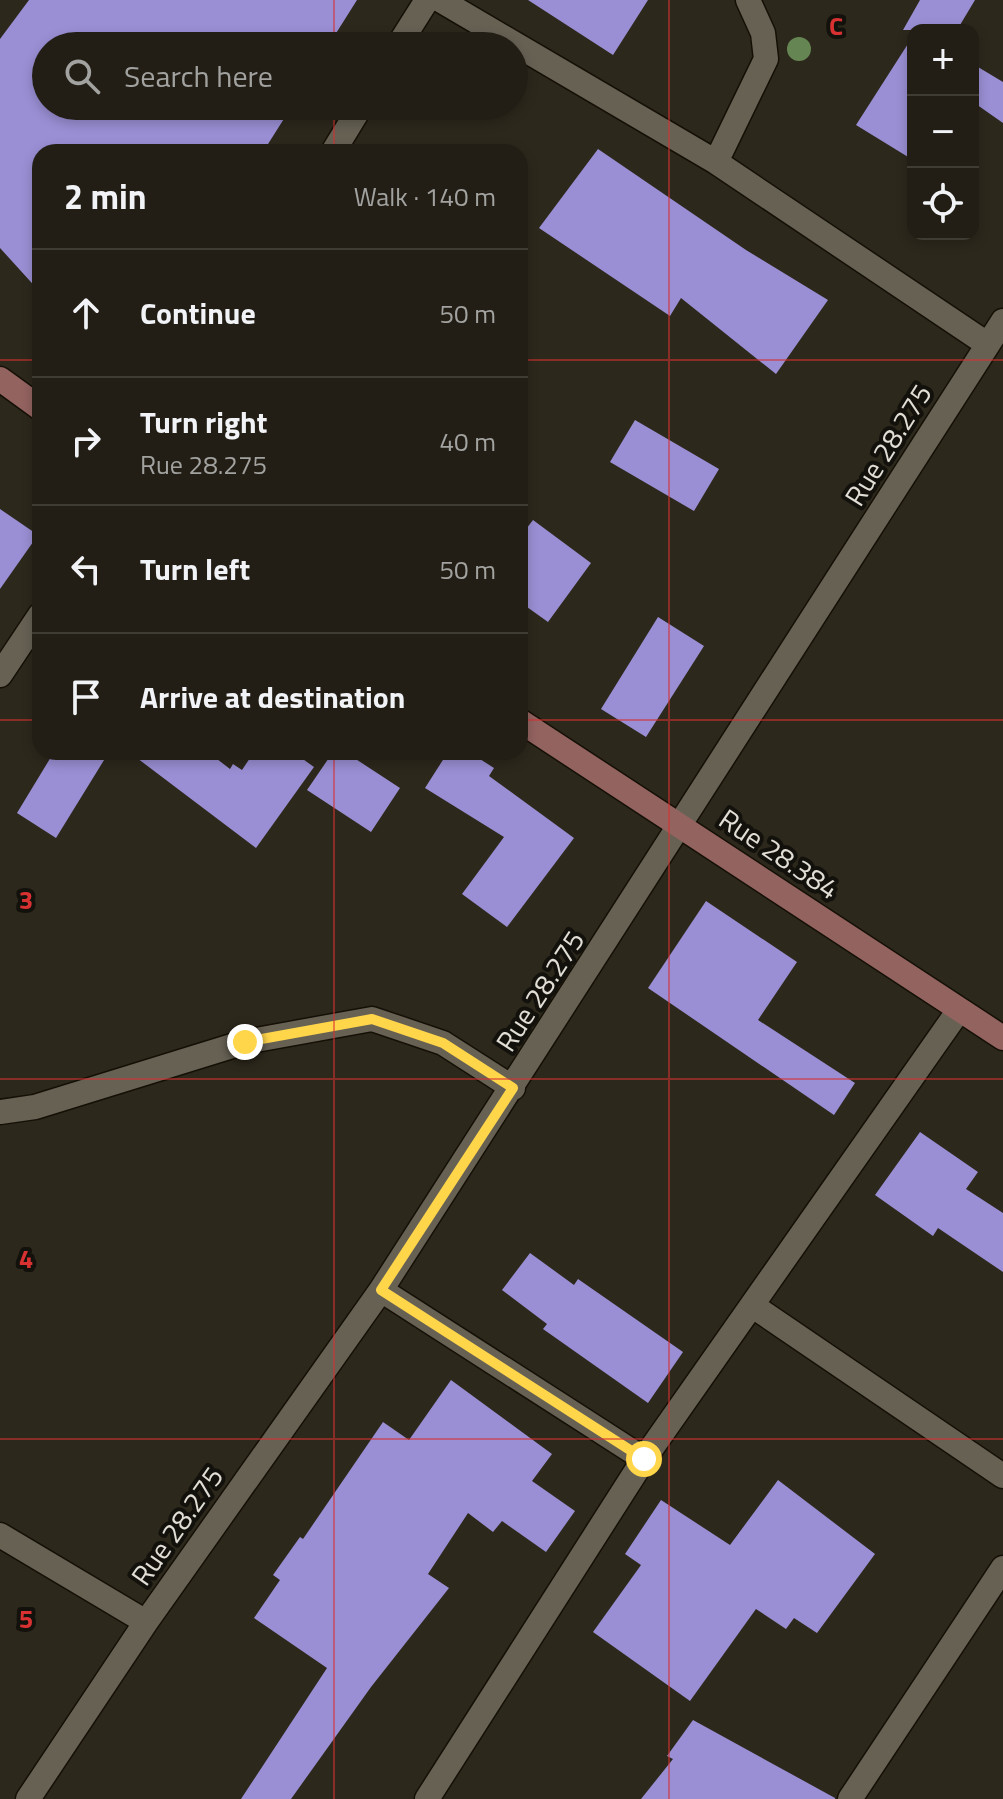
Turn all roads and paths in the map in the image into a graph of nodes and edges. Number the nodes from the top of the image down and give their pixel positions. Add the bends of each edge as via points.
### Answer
1 (427, 0) edge
2 (440, 0) edge
3 (748, 0) edge
4 (407, 32) edge
5 (495, 32) edge
6 (528, 52) edge
7 (352, 120) edge
8 (338, 144) edge
9 (716, 162) junction
10 (1003, 321) edge
11 (987, 344) junction
12 (0, 379) edge
13 (32, 402) edge
14 (32, 627) edge
15 (0, 675) edge
16 (528, 726) edge
17 (683, 825) junction
18 (959, 1010) junction
19 (1003, 1038) edge
20 (513, 1088) junction
21 (0, 1112) edge
22 (381, 1290) junction
23 (753, 1306) junction
24 (644, 1459) junction
25 (1003, 1476) edge
26 (0, 1535) edge
27 (1003, 1568) edge
28 (146, 1622) junction
29 (28, 1799) edge
30 (427, 1799) edge
31 (850, 1799) edge

1 - 4 street
2 - 5 street
3 - 9 street via 763,33 766,59
6 - 9 street
7 - 8 street
9 - 11 street
10 - 11 street, Rue 28.275
11 - 17 street, Rue 28.275
12 - 13 street
14 - 15 street
16 - 17 street, Rue 28.384
17 - 18 street, Rue 28.384
17 - 20 street, Rue 28.275
18 - 19 street, Rue 28.384
18 - 23 street
20 - 21 street via 443,1043 372,1019 245,1042 35,1107
20 - 22 street, Rue 28.275
22 - 24 street
22 - 28 street, Rue 28.275
23 - 24 street
23 - 25 street
24 - 30 street
26 - 28 street
27 - 31 street
28 - 29 street, Rue 28.275

